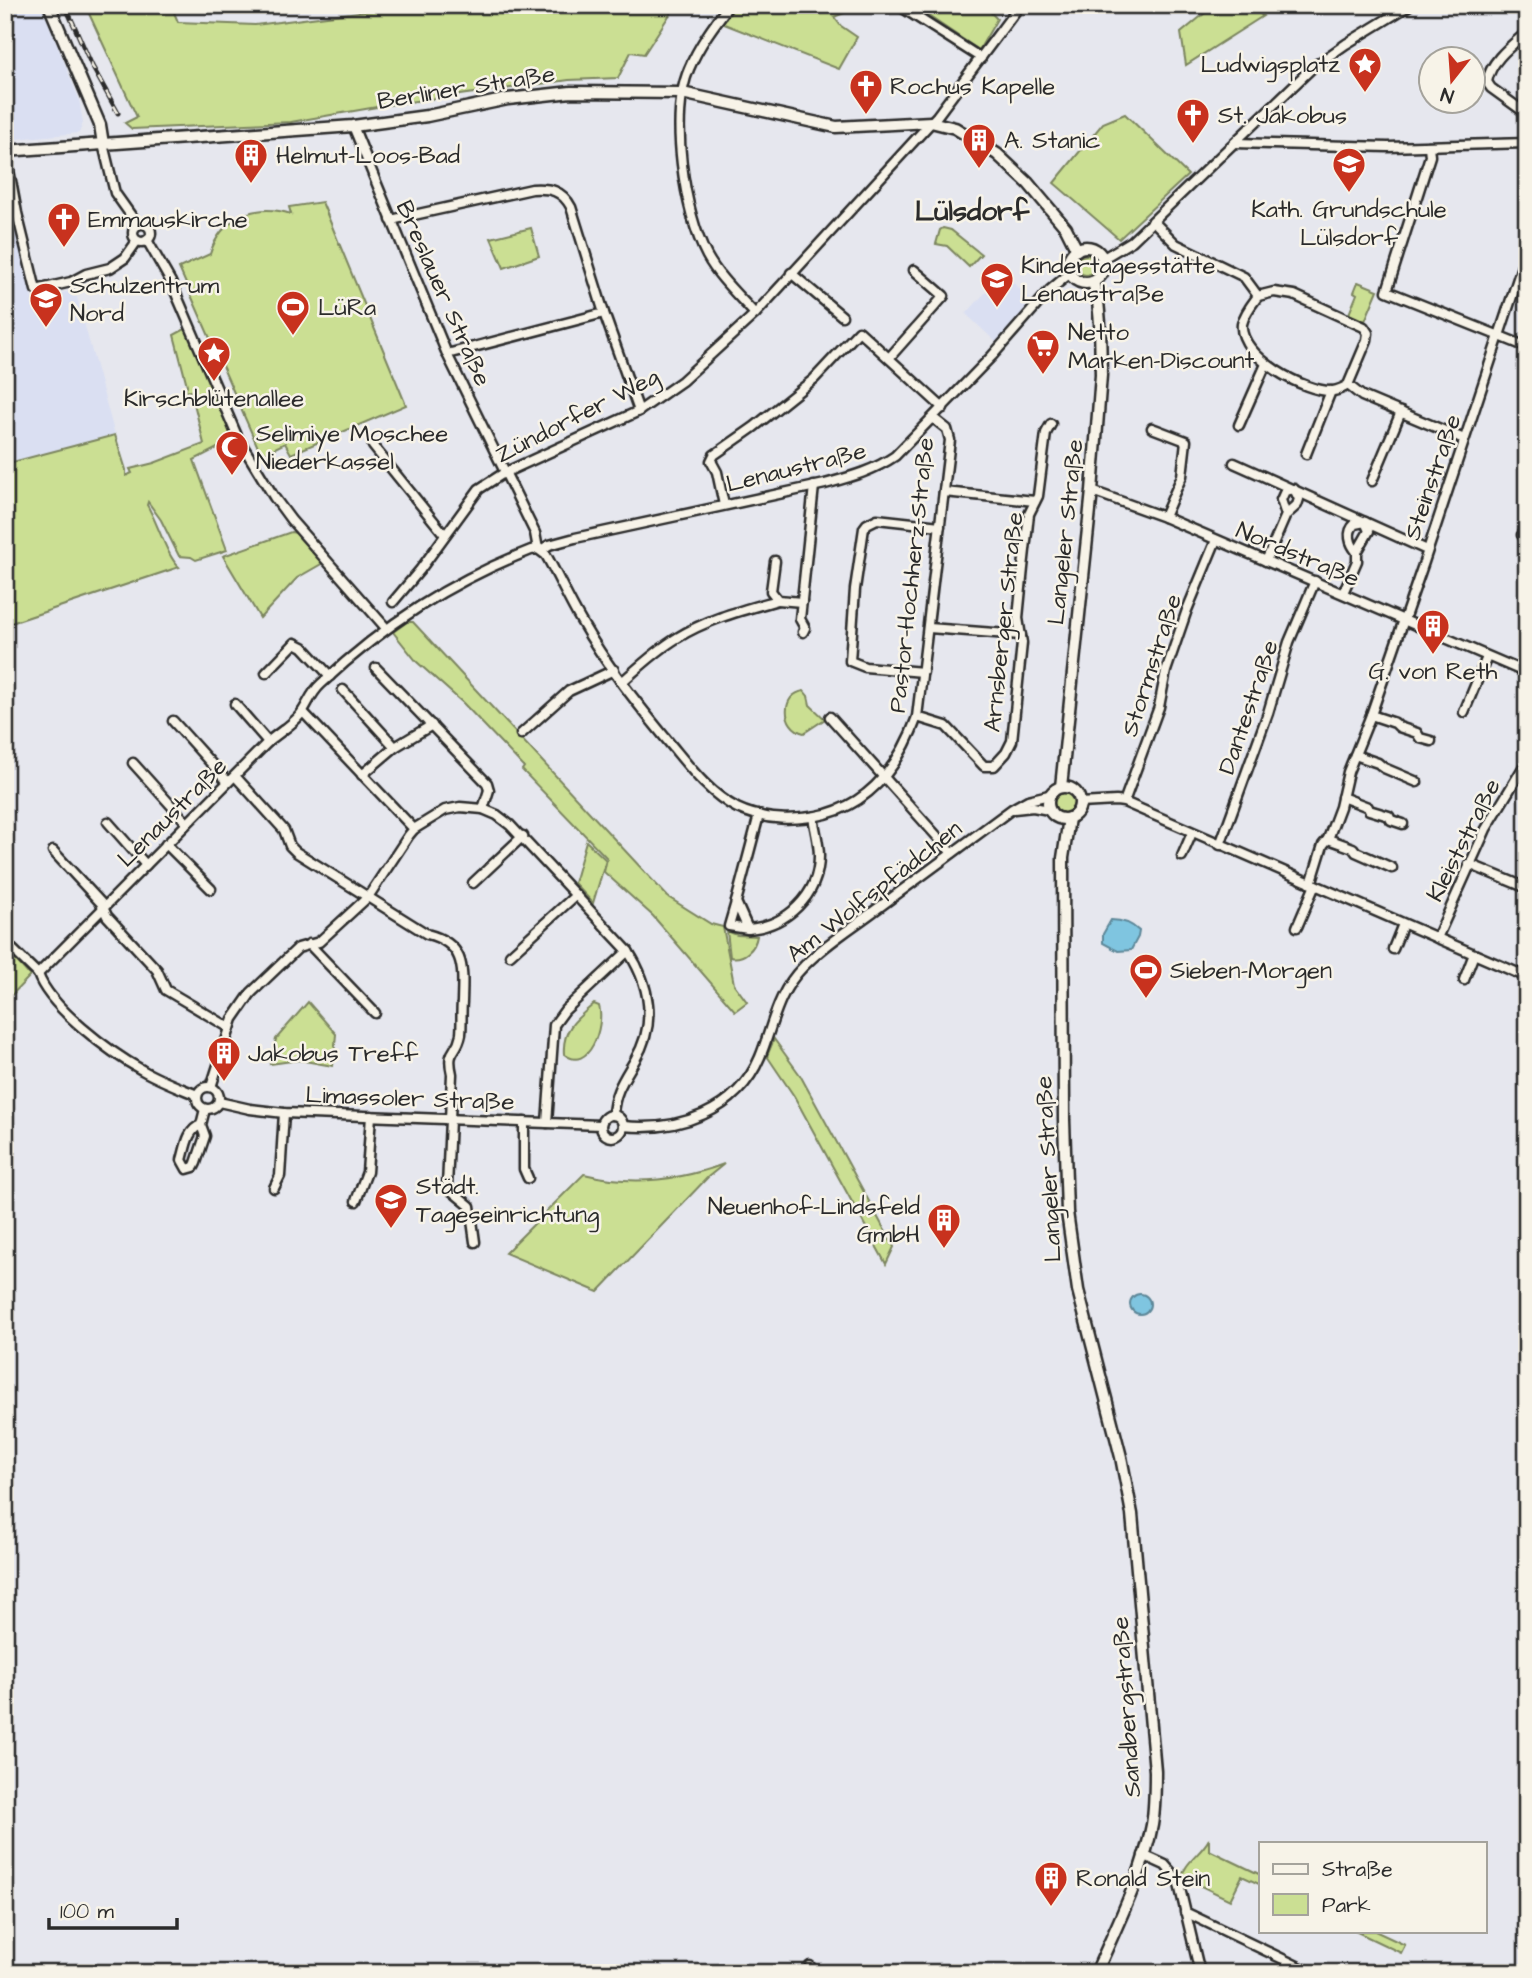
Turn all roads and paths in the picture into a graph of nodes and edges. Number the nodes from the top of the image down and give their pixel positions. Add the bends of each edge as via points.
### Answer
1 (50, 5) edge
2 (729, 5) edge
3 (898, 5) edge
4 (1020, 5) edge
5 (1410, 5) edge
6 (1527, 32) edge
7 (981, 58) junction
8 (682, 93) junction
9 (1527, 114) edge
10 (931, 122) junction
11 (354, 126) junction
12 (1235, 143) junction
13 (1527, 143) edge
14 (103, 144) junction
15 (1429, 146) junction
16 (5, 151) edge
17 (9, 170) dead end
18 (391, 220) junction
19 (1153, 221) junction
20 (137, 225) junction
21 (147, 240) junction
22 (137, 241) junction
23 (1077, 250) junction
24 (1527, 251) edge
25 (1102, 258) junction
26 (914, 270) dead end
27 (791, 273) junction
28 (1069, 274) junction
29 (1093, 282) junction
30 (1258, 296) junction
31 (604, 313) junction
32 (755, 314) junction
33 (842, 316) dead end
34 (1499, 336) junction
35 (1527, 347) edge
36 (447, 354) junction
37 (889, 358) junction
38 (1266, 364) junction
39 (1348, 385) junction
40 (1331, 391) junction
41 (943, 408) junction
42 (639, 411) junction
43 (1401, 412) junction
44 (933, 418) junction
45 (1051, 424) dead end
46 (1239, 425) dead end
47 (1152, 428) dead end
48 (1464, 439) junction
49 (373, 446) dead end
50 (1306, 453) dead end
51 (1234, 463) dead end
52 (504, 473) junction
53 (1372, 481) dead end
54 (814, 486) junction
55 (1294, 489) junction
56 (1092, 491) junction
57 (944, 492) junction
58 (1035, 500) junction
59 (724, 505) junction
60 (1286, 515) junction
61 (1164, 517) junction
62 (1365, 522) junction
63 (940, 526) junction
64 (445, 535) junction
65 (1216, 540) junction
66 (538, 550) junction
67 (1427, 550) junction
68 (1357, 552) junction
69 (775, 561) dead end
70 (1266, 561) junction
71 (1315, 582) junction
72 (1343, 593) junction
73 (778, 600) junction
74 (393, 602) dead end
75 (802, 602) junction
76 (1403, 620) junction
77 (386, 628) junction
78 (929, 628) junction
79 (803, 632) dead end
80 (1021, 635) junction
81 (1487, 657) junction
82 (376, 668) dead end
83 (614, 670) junction
84 (923, 672) junction
85 (266, 673) dead end
86 (1527, 673) edge
87 (330, 676) junction
88 (622, 682) junction
89 (343, 690) dead end
90 (235, 704) dead end
91 (303, 712) junction
92 (1464, 712) dead end
93 (1371, 715) junction
94 (830, 717) dead end
95 (917, 717) junction
96 (173, 721) dead end
97 (432, 725) junction
98 (521, 734) dead end
99 (1431, 741) dead end
100 (268, 743) junction
101 (395, 747) junction
102 (1355, 755) junction
103 (1527, 761) edge
104 (133, 763) dead end
105 (362, 775) junction
106 (884, 778) junction
107 (231, 779) junction
108 (1417, 782) dead end
109 (1061, 787) junction
110 (1049, 795) junction
111 (1342, 797) junction
112 (1124, 802) junction
113 (1080, 803) junction
114 (483, 809) junction
115 (1012, 809) junction
116 (1052, 813) junction
117 (759, 815) junction
118 (813, 817) junction
119 (1069, 818) junction
120 (108, 822) dead end
121 (187, 823) junction
122 (1403, 824) dead end
123 (414, 829) junction
124 (1192, 833) junction
125 (523, 836) junction
126 (1328, 839) junction
127 (166, 844) junction
128 (1220, 845) junction
129 (53, 851) dead end
130 (952, 853) junction
131 (1182, 856) dead end
132 (1063, 858) junction
133 (1469, 864) junction
134 (146, 865) junction
135 (1392, 868) dead end
136 (473, 883) dead end
137 (1313, 885) junction
138 (1527, 888) edge
139 (211, 889) dead end
140 (576, 895) junction
141 (368, 897) junction
142 (736, 902) junction
143 (104, 908) junction
144 (1403, 924) junction
145 (1297, 927) dead end
146 (748, 929) junction
147 (1437, 938) junction
148 (5, 942) edge
149 (309, 944) junction
150 (1393, 949) dead end
151 (628, 951) junction
152 (1474, 954) junction
153 (510, 955) dead end
154 (38, 974) junction
155 (1527, 977) edge
156 (1464, 980) dead end
157 (375, 1013) dead end
158 (229, 1028) junction
159 (211, 1087) junction
160 (197, 1095) junction
161 (219, 1102) junction
162 (205, 1109) junction
163 (284, 1113) junction
164 (613, 1115) junction
165 (371, 1116) junction
166 (449, 1119) junction
167 (524, 1122) junction
168 (547, 1123) junction
169 (201, 1125) junction
170 (601, 1125) junction
171 (623, 1126) junction
172 (528, 1178) dead end
173 (274, 1188) dead end
174 (356, 1201) dead end
175 (475, 1242) dead end
176 (1125, 1472) joint
177 (1143, 1855) junction
178 (1185, 1912) junction
179 (1097, 1973) edge
180 (1200, 1973) edge
181 (1312, 1973) edge

1 - 14 street via 100,125
2 - 8 street via 698,50
3 - 7 street
4 - 7 street, Zündorfer Weg
5 - 12 street via 1313,67
6 - 9 street via 1491,68 1487,82
7 - 10 street, Zündorfer Weg
8 - 10 street, Berliner Straße via 836,127
8 - 11 street, Berliner Straße via 552,93
8 - 32 street via 683,173 694,224 708,258
10 - 23 street via 955,128 997,154 1046,202
10 - 27 street, Zündorfer Weg
11 - 14 street, Berliner Straße
11 - 18 street, Breslauer Straße
12 - 15 street
12 - 19 street
13 - 15 street
14 - 16 street, Berliner Straße
14 - 20 street via 115,193
15 - 34 street via 1430,156 1387,292
17 - 22 street via 36,290 110,268 125,258
18 - 31 street via 532,189 560,192 571,207
18 - 36 street, Breslauer Straße
19 - 25 street via 1124,247
19 - 30 street via 1176,244 1244,277
20 - 21 street via 146,224 150,229
20 - 22 street via 132,234
21 - 22 street
21 - 77 street via 171,282 238,438 274,497
23 - 25 street via 1091,248
23 - 28 street via 1069,258
24 - 34 street, Steinstraße
25 - 29 street via 1101,274
26 - 37 street via 944,296
27 - 32 street, Zündorfer Weg
27 - 33 street
28 - 29 street via 1077,281
28 - 41 street, Lenaustraße
29 - 56 street, Langeler Straße via 1101,375
30 - 38 street via 1245,315 1243,335 1247,346
30 - 39 street via 1274,292 1294,295 1364,327 1367,340
31 - 36 street
31 - 42 street
32 - 42 street, Zündorfer Weg via 682,381
34 - 35 street
34 - 48 street, Steinstraße
36 - 52 street, Breslauer Straße
37 - 41 street
37 - 59 street via 859,331 814,379 714,455 711,461
38 - 40 street
38 - 46 street
39 - 40 street
39 - 43 street
40 - 50 street
41 - 44 street, Lenaustraße
42 - 52 street, Zündorfer Weg
43 - 48 street
43 - 53 street
44 - 54 street, Lenaustraße via 886,463
44 - 57 street, Pastor-Hochherz-Straße via 947,429 950,440
45 - 58 street, Arnsberger Straße
47 - 61 street via 1186,441 1182,476
48 - 67 street, Steinstraße
49 - 64 street
51 - 55 street
52 - 64 street, Zündorfer Weg via 479,489
52 - 66 street, Pastor-Hochherz-Straße via 535,533
54 - 59 street, Lenaustraße
54 - 75 street
55 - 60 street via 1299,499
55 - 60 street via 1285,491 1281,500
55 - 62 street
56 - 61 street, Nordstraße
56 - 109 street, Langeler Straße
57 - 58 street
57 - 63 street, Pastor-Hochherz-Straße
58 - 80 street, Arnsberger Straße via 1023,568 1018,618
59 - 66 street, Lenaustraße
60 - 70 street
61 - 65 street, Nordstraße
62 - 67 street
62 - 68 street via 1369,531
62 - 68 street via 1355,524 1349,533
63 - 78 street, Pastor-Hochherz-Straße
63 - 84 street via 877,519 867,524 855,589 850,661 865,667
64 - 74 street, Zündorfer Weg
65 - 70 street, Nordstraße
65 - 112 street, Stormstraße via 1187,610 1159,707
66 - 77 street, Lenaustraße via 444,589
66 - 83 street, Pastor-Hochherz-Straße
67 - 76 street, Steinstraße
68 - 72 street
69 - 73 street via 771,591
70 - 71 street, Nordstraße
71 - 72 street, Nordstraße
71 - 128 street, Dantestraße via 1289,642
72 - 76 street, Nordstraße
73 - 75 street
73 - 88 street via 687,632
75 - 79 street
76 - 81 street, Nordstraße
76 - 93 street, Steinstraße
77 - 87 street, Lenaustraße
78 - 80 street
78 - 84 street, Pastor-Hochherz-Straße
80 - 95 street, Arnsberger Straße via 1012,741 999,763 984,766 946,726
81 - 86 street, Nordstraße
81 - 92 street
82 - 97 street
83 - 88 street, Pastor-Hochherz-Straße
83 - 98 street via 569,691
84 - 95 street, Pastor-Hochherz-Straße
85 - 87 street via 295,643
87 - 91 street, Lenaustraße via 310,696
88 - 117 street, Pastor-Hochherz-Straße via 711,790
89 - 101 street
90 - 100 street
91 - 100 street, Lenaustraße
91 - 105 street
93 - 99 street
93 - 102 street, Steinstraße
94 - 106 street
95 - 106 street, Pastor-Hochherz-Straße
96 - 107 street
97 - 101 street
97 - 114 street via 487,783
100 - 107 street, Lenaustraße
101 - 105 street
102 - 108 street
102 - 111 street, Steinstraße
103 - 133 street, Kleiststraße
104 - 121 street
105 - 123 street
106 - 118 street, Pastor-Hochherz-Straße via 858,800
106 - 130 street
107 - 121 street, Lenaustraße
107 - 141 street via 284,830 290,846
109 - 110 street
109 - 113 street via 1074,790
110 - 115 street, Am Wolfspfädchen
110 - 116 street
111 - 122 street
111 - 126 street, Steinstraße
112 - 113 street
112 - 124 street
113 - 119 street
114 - 123 street via 453,808
114 - 125 street
115 - 116 street via 1033,807
115 - 130 street, Am Wolfspfädchen
116 - 119 street
116 - 132 street, Langeler Straße
117 - 118 street, Pastor-Hochherz-Straße
117 - 142 street
118 - 146 street via 818,864 804,899 778,921
119 - 132 street, Langeler Straße
120 - 134 street
121 - 127 street, Lenaustraße
123 - 141 street
124 - 128 street
124 - 131 street
125 - 136 street
125 - 140 street
126 - 135 street
126 - 137 street, Steinstraße
127 - 134 street, Lenaustraße
127 - 139 street
128 - 137 street
129 - 143 street
130 - 171 street, Am Wolfspfädchen via 802,967 779,1000 759,1060 722,1103 674,1125
132 - 176 street, Langeler Straße via 1067,1212 1078,1290
133 - 138 street
133 - 147 street, Kleiststraße
134 - 143 street, Lenaustraße
137 - 144 street
137 - 145 street, Steinstraße
140 - 151 street
140 - 153 street
141 - 149 street via 324,939
141 - 166 street via 441,938 460,958 461,1036 449,1059
142 - 146 street
142 - 146 street via 729,926
143 - 154 street, Lenaustraße
143 - 158 street via 157,970 166,990
144 - 147 street
144 - 150 street
147 - 152 street
148 - 154 street
149 - 157 street
149 - 158 street via 298,948 257,987
151 - 164 street via 646,987 648,1023 637,1057 617,1090
151 - 168 street via 554,1025
152 - 155 street
152 - 156 street
154 - 160 street via 50,996 123,1059
158 - 159 street
159 - 160 street via 202,1088
159 - 161 street
160 - 162 street via 198,1104
161 - 162 street
161 - 163 street, Limassoler Straße
162 - 169 street
163 - 165 street, Limassoler Straße
163 - 173 street
164 - 170 street
164 - 171 street
165 - 166 street, Limassoler Straße
165 - 174 street via 369,1165
166 - 167 street, Limassoler Straße
166 - 175 street via 447,1186 470,1206
167 - 168 street, Limassoler Straße
167 - 172 street
168 - 170 street, Limassoler Straße
169 - 169 street via 190,1132 182,1160 187,1168 194,1167 199,1154 205,1133
170 - 171 street via 603,1133 611,1137 620,1134
176 - 177 street, Sandbergstraße via 1155,1770 1152,1826
177 - 178 street via 1173,1872
177 - 179 street, Sandbergstraße
178 - 180 street
178 - 181 street

